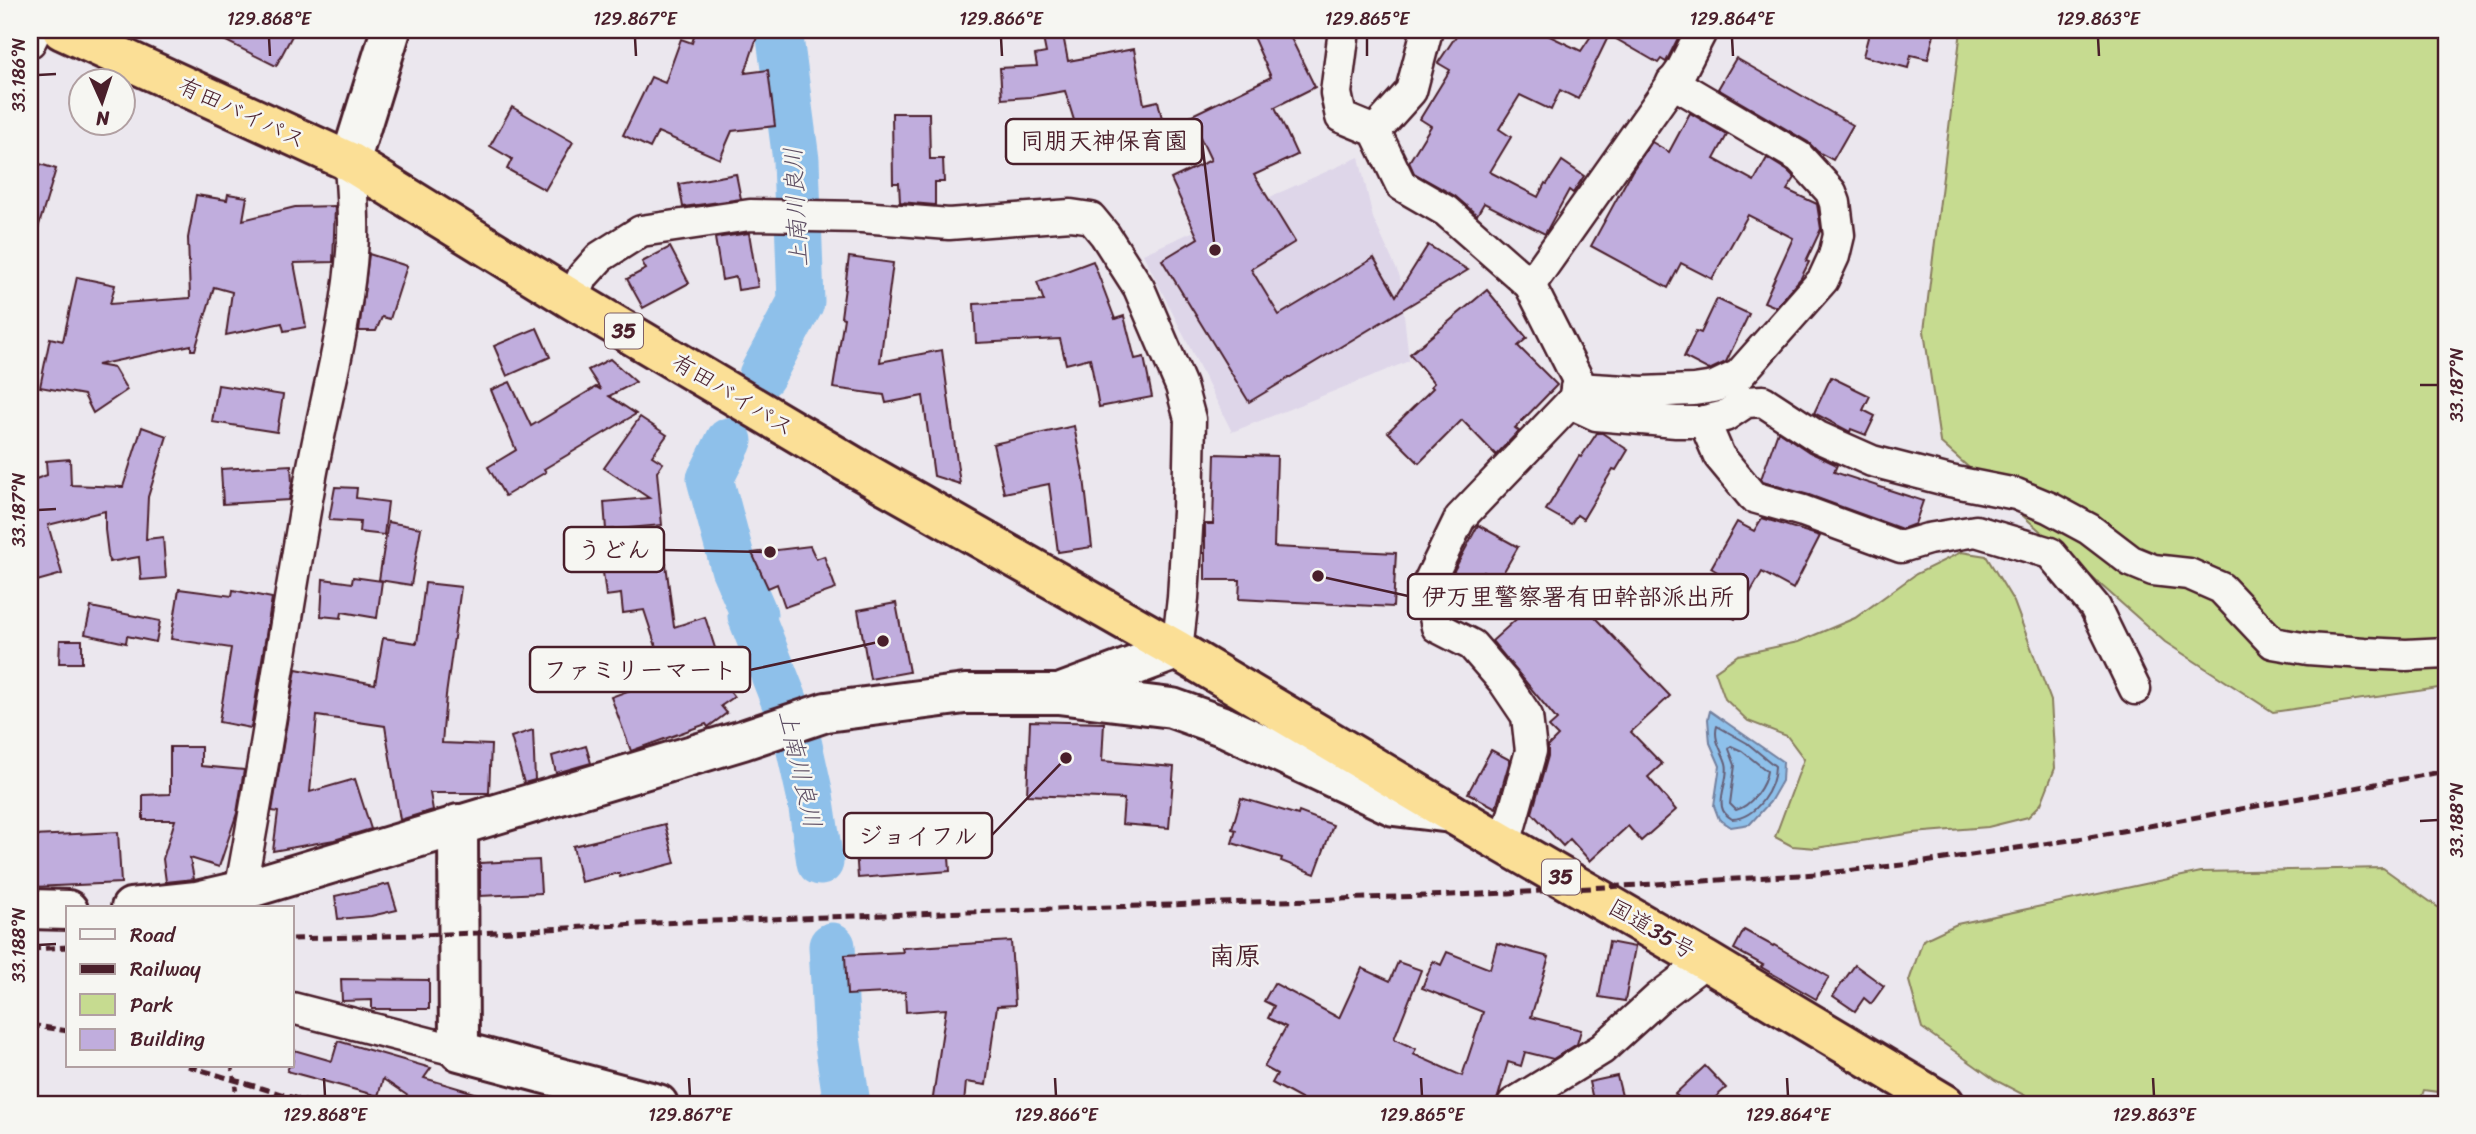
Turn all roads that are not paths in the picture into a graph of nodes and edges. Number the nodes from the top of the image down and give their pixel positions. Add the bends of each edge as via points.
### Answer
1 (36, 30) edge
2 (62, 30) edge
3 (391, 30) edge
4 (1344, 30) edge
5 (1427, 30) edge
6 (1702, 30) edge
7 (30, 42) edge
8 (1672, 82) junction
9 (1375, 131) junction
10 (349, 162) junction
11 (1530, 285) junction
12 (573, 300) junction
13 (1573, 396) junction
14 (1704, 421) junction
15 (1177, 650) junction
16 (2446, 653) edge
17 (2135, 689) dead end
18 (1058, 694) junction
19 (1451, 813) junction
20 (458, 824) junction
21 (1505, 844) junction
22 (240, 891) junction
23 (150, 906) edge
24 (30, 909) edge
25 (66, 910) edge
26 (1706, 961) junction
27 (294, 1009) edge
28 (459, 1051) junction
29 (658, 1104) edge
30 (1513, 1104) edge
31 (1945, 1104) edge

1 - 7 street
2 - 10 highway, 有田バイパス / 35
3 - 10 street
4 - 9 street via 1336,93 1341,117
5 - 9 street via 1411,91
6 - 8 street
8 - 11 street
8 - 13 street via 1799,158 1831,192 1839,235 1834,256 1823,280 1739,375 1726,382 1714,387
9 - 11 street via 1401,185 1446,211
10 - 12 highway, 有田バイパス / 35
10 - 22 street via 353,235 348,292 311,473 264,772
11 - 13 street via 1578,380
12 - 15 highway, 有田バイパス / 35
12 - 15 street via 583,275 600,257 641,231 750,215 949,224 1071,215 1091,218 1139,288 1181,386 1190,419
13 - 14 street via 1595,415
13 - 21 street via 1460,517 1428,584 1437,627 1472,645 1527,716 1531,751
14 - 16 street via 1726,416 1746,402 1763,401 1818,437 1872,461 2016,494 2089,529 2131,561 2153,570 2189,574 2221,588 2273,643 2364,653
14 - 17 street via 1720,456 1753,497 1901,547 1976,531 2050,553 2095,607
15 - 18 street
15 - 19 highway, 国道35号 / 35
18 - 19 street via 1172,708 1225,727 1394,806
18 - 20 street via 965,694 827,712
19 - 21 highway, 国道35号 / 35
20 - 22 street
20 - 28 street
21 - 26 highway, 国道35号 / 35
22 - 23 street
24 - 25 street
26 - 30 street via 1602,1049
26 - 31 highway, 国道35号 / 35
27 - 28 street
28 - 29 street

